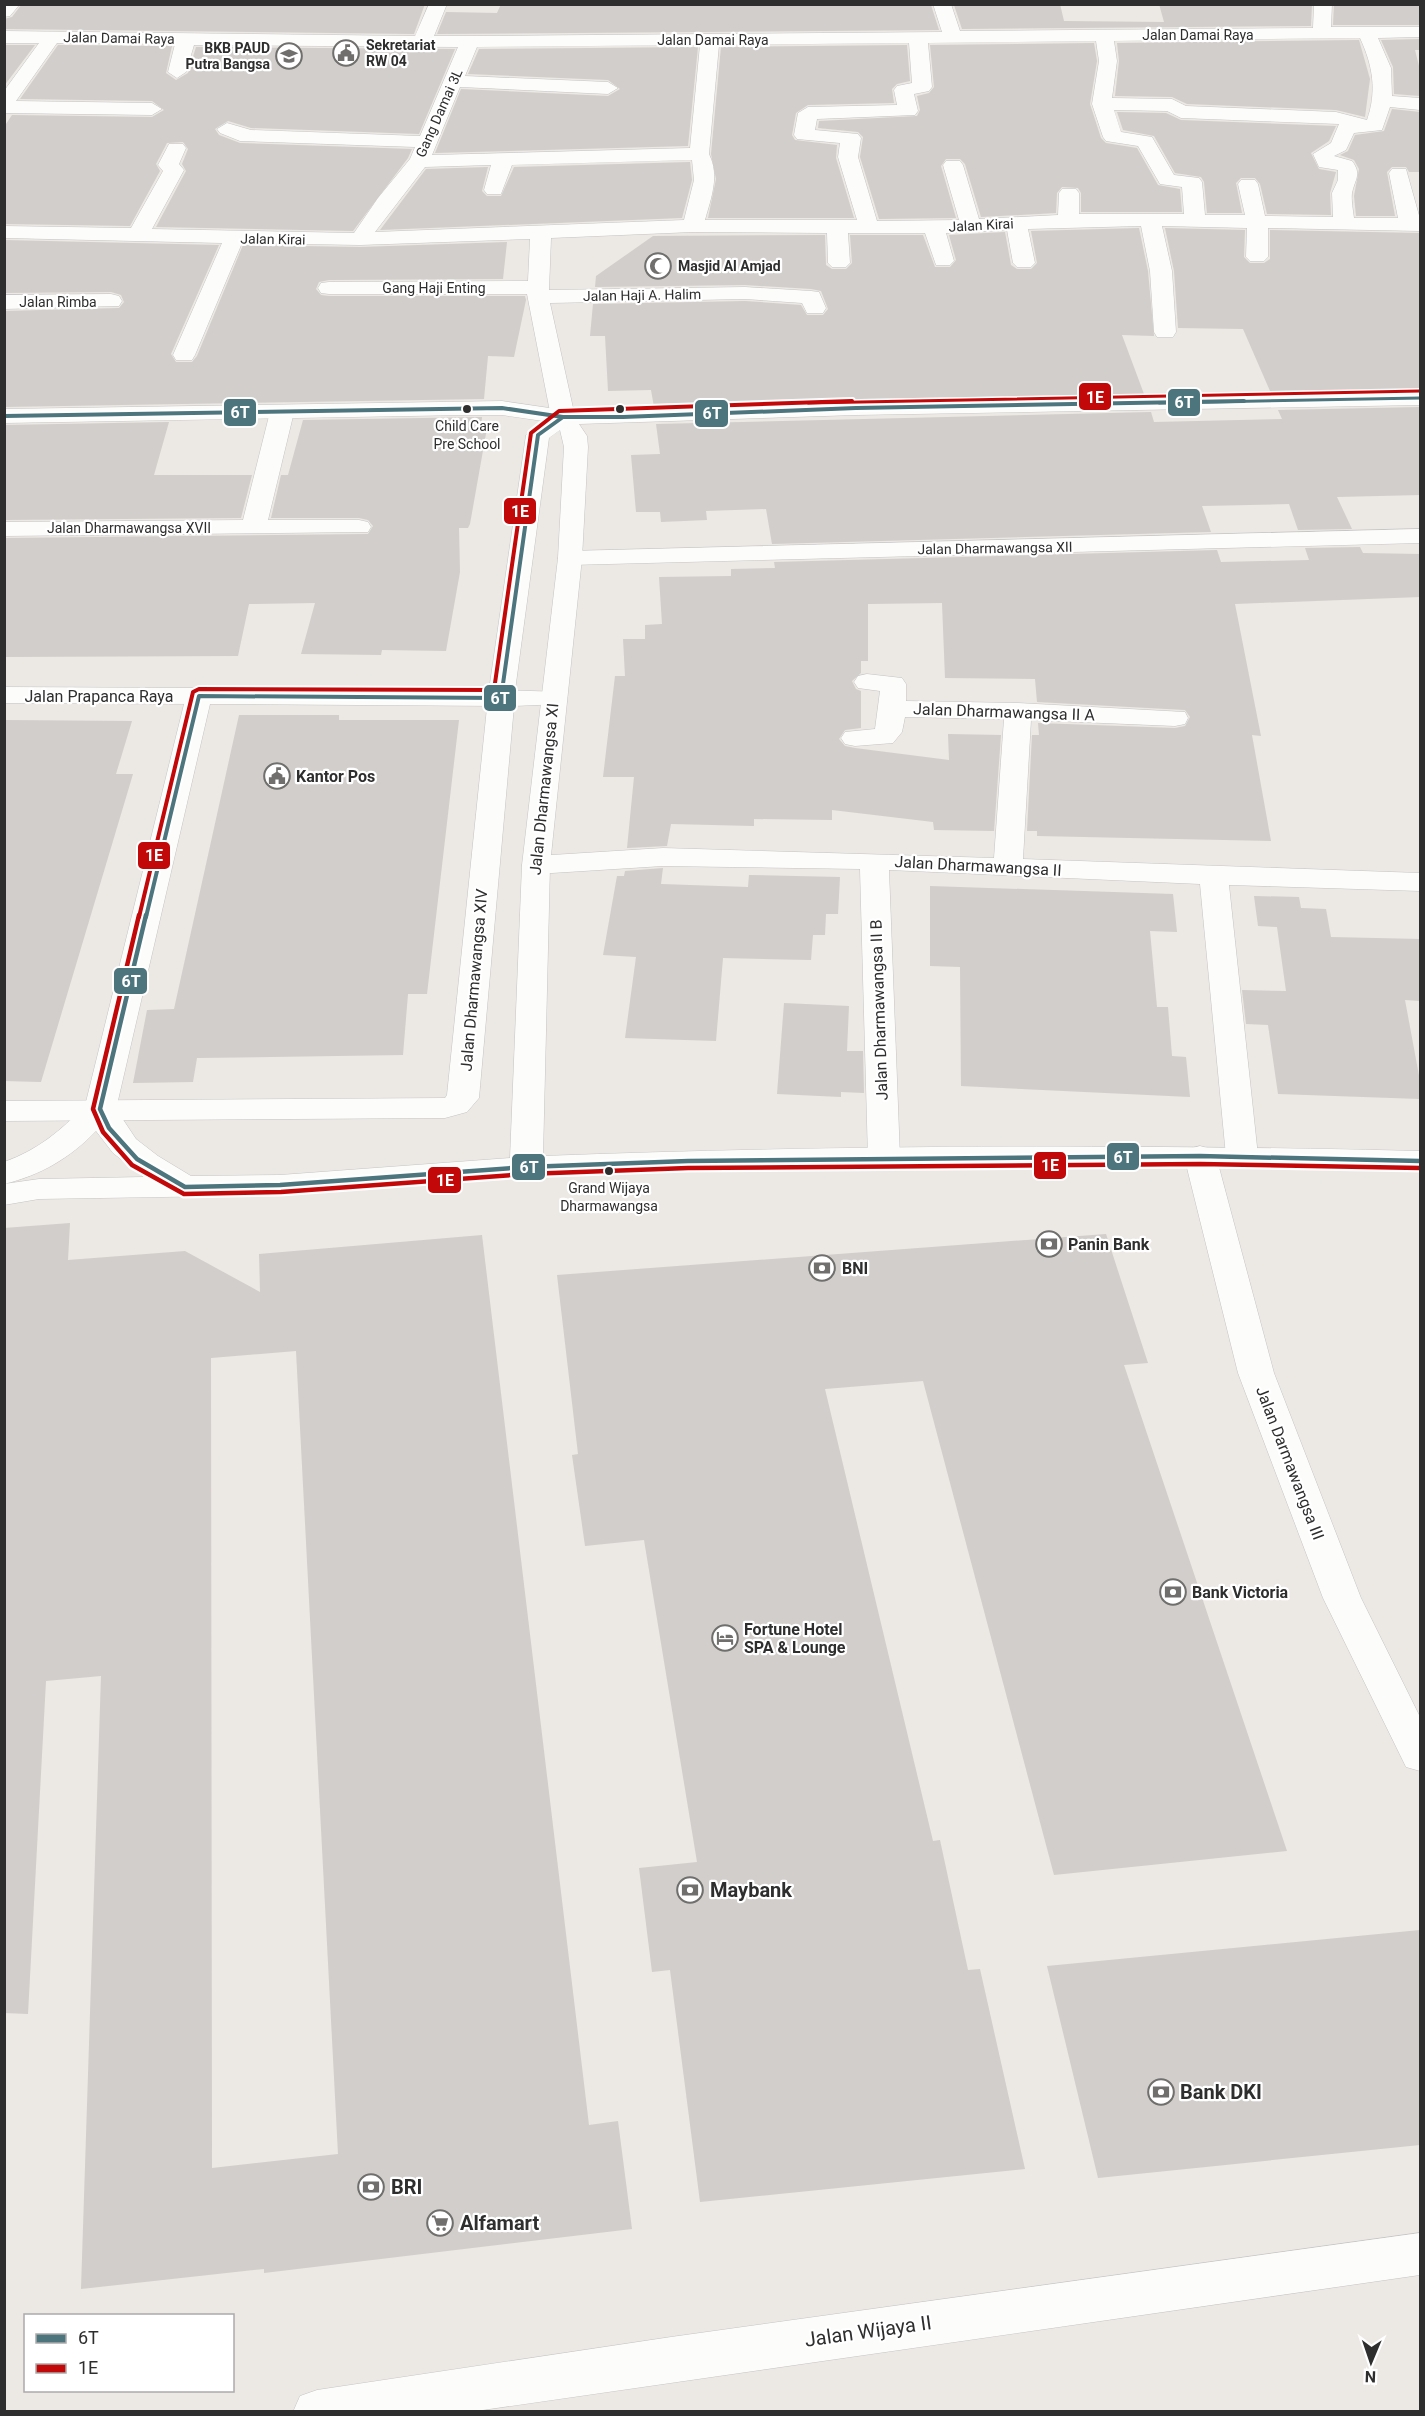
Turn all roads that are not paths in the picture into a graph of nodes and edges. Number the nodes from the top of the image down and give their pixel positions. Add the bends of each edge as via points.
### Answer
1 (11, 4) edge
2 (438, 4) edge
3 (942, 4) edge
4 (1323, 4) edge
5 (4, 12) edge
6 (1420, 32) edge
7 (1322, 34) junction
8 (1367, 34) junction
9 (53, 36) junction
10 (1104, 36) junction
11 (4, 37) edge
12 (918, 38) junction
13 (953, 38) junction
14 (186, 39) junction
15 (710, 40) junction
16 (422, 42) junction
17 (470, 42) junction
18 (177, 72) dead end
19 (453, 81) junction
20 (608, 88) dead end
21 (7, 100) edge
22 (1385, 101) junction
23 (1102, 104) junction
24 (1420, 104) edge
25 (152, 109) dead end
26 (1355, 126) junction
27 (227, 129) dead end
28 (428, 141) junction
29 (176, 148) dead end
30 (699, 154) junction
31 (503, 160) junction
32 (418, 161) junction
33 (953, 165) dead end
34 (1399, 173) dead end
35 (405, 180) junction
36 (440, 180) dead end
37 (475, 181) dead end
38 (1248, 184) dead end
39 (1069, 193) dead end
40 (1150, 219) junction
41 (1068, 221) junction
42 (1195, 221) junction
43 (1255, 222) junction
44 (1016, 223) junction
45 (1344, 223) junction
46 (970, 225) junction
47 (1415, 225) edge
48 (693, 226) junction
49 (869, 227) junction
50 (934, 227) junction
51 (837, 228) junction
52 (4, 232) edge
53 (541, 233) junction
54 (137, 236) junction
55 (234, 238) junction
56 (360, 239) junction
57 (1257, 257) dead end
58 (943, 261) dead end
59 (839, 263) dead end
60 (1024, 263) dead end
61 (329, 288) dead end
62 (539, 292) junction
63 (111, 301) dead end
64 (4, 302) edge
65 (815, 308) dead end
66 (1166, 332) dead end
67 (184, 355) dead end
68 (1420, 398) edge
69 (282, 412) junction
70 (4, 416) edge
71 (563, 417) junction
72 (254, 527) junction
73 (359, 527) dead end
74 (4, 529) edge
75 (1420, 536) edge
76 (570, 558) junction
77 (867, 682) dead end
78 (4, 695) edge
79 (199, 696) junction
80 (501, 698) junction
81 (553, 698) junction
82 (893, 709) junction
83 (1018, 711) junction
84 (1175, 718) dead end
85 (855, 738) dead end
86 (874, 861) junction
87 (536, 865) junction
88 (1008, 867) junction
89 (1214, 876) junction
90 (1420, 882) edge
91 (101, 1105) junction
92 (4, 1111) edge
93 (1200, 1156) junction
94 (1242, 1156) junction
95 (884, 1158) junction
96 (1420, 1161) edge
97 (526, 1167) junction
98 (4, 1174) edge
99 (185, 1187) junction
100 (4, 1195) edge
101 (1420, 1756) edge
102 (1420, 2254) edge
103 (317, 2412) edge

1 - 5 street
2 - 16 street
3 - 13 street
4 - 7 street
6 - 8 street, Jalan Damai Raya
7 - 8 street, Jalan Damai Raya
7 - 10 street, Jalan Damai Raya
8 - 22 street via 1380,59
9 - 11 street, Jalan Damai Raya
9 - 14 street, Jalan Damai Raya
9 - 21 street
10 - 13 street, Jalan Damai Raya
10 - 23 street via 1108,61
12 - 13 street, Jalan Damai Raya
12 - 15 street, Jalan Damai Raya
12 - 49 street via 922,87 904,90 908,111 808,113 804,135 851,138 848,157
14 - 16 street, Jalan Damai Raya
14 - 18 street
15 - 17 street, Jalan Damai Raya
15 - 30 street
16 - 17 street, Jalan Damai Raya
17 - 19 street, Gang Damai 3L
19 - 20 street
19 - 28 street, Gang Damai 3L
21 - 25 street
22 - 24 street
22 - 26 street via 1376,126
23 - 26 street via 1172,105 1181,112 1336,118 1353,121
23 - 42 street via 1113,137 1145,141 1167,180 1192,182
26 - 45 street via 1347,127 1339,146 1323,154 1326,163 1347,167 1348,180 1342,193
27 - 28 street via 251,136
28 - 32 street, Gang Damai 3L
29 - 54 street via 168,165 174,170
30 - 31 street
30 - 48 street via 705,162 705,177
31 - 32 street
31 - 37 street via 496,185
32 - 35 street, Gang Damai 3L
33 - 46 street
34 - 47 street
35 - 36 street
35 - 56 street, Gang Damai 3L
38 - 43 street
39 - 41 street
40 - 41 street, Jalan Kirai
40 - 42 street, Jalan Kirai
40 - 66 street via 1161,271
41 - 44 street, Jalan Kirai
42 - 43 street, Jalan Kirai
43 - 45 street, Jalan Kirai
43 - 57 street via 1259,233
44 - 46 street, Jalan Kirai
44 - 60 street
45 - 47 street, Jalan Kirai
46 - 50 street, Jalan Kirai
48 - 51 street, Jalan Kirai
48 - 53 street, Jalan Kirai
49 - 50 street, Jalan Kirai
49 - 51 street, Jalan Kirai
50 - 58 street
51 - 59 street
52 - 54 street, Jalan Kirai
53 - 56 street, Jalan Kirai
53 - 62 street
54 - 55 street, Jalan Kirai
55 - 56 street, Jalan Kirai
55 - 67 street
61 - 62 street, Gang Haji Enting
62 - 65 street, Jalan Haji A. Halim via 745,293 811,297
62 - 71 street
63 - 64 street, Jalan Rimba
68 - 71 street
69 - 70 street
69 - 71 street via 502,408
69 - 72 street
71 - 76 street, Jalan Dharmawangsa XI via 575,436 576,447
71 - 80 street, Jalan Dharmawangsa XIV via 538,435
72 - 73 street, Jalan Dharmawangsa XVII
72 - 74 street, Jalan Dharmawangsa XVII
75 - 76 street, Jalan Dharmawangsa XII
76 - 81 street, Jalan Dharmawangsa XI
77 - 82 street via 893,684
78 - 79 street, Jalan Prapanca Raya
79 - 80 street, Jalan Prapanca Raya
79 - 91 street
80 - 81 street, Jalan Prapanca Raya
80 - 91 street, Jalan Dharmawangsa XIV via 463,1098 445,1108
81 - 87 street, Jalan Dharmawangsa XI
82 - 83 street, Jalan Dharmawangsa II A
82 - 85 street, Jalan Dharmawangsa II A via 884,737
83 - 84 street, Jalan Dharmawangsa II A
83 - 88 street
86 - 87 street, Jalan Dharmawangsa II via 663,857
86 - 88 street, Jalan Dharmawangsa II
86 - 95 street, Jalan Dharmawangsa II B
87 - 97 street, Jalan Dharmawangsa XI
88 - 89 street, Jalan Dharmawangsa II
89 - 90 street, Jalan Dharmawangsa II
89 - 94 street
91 - 92 street, Jalan Dharmawangsa XIV
91 - 98 street via 68,1141 41,1160
91 - 99 street via 122,1144 137,1159
93 - 94 street
93 - 95 street
93 - 101 street, Jalan Darmawangsa III via 1256,1372 1342,1598
94 - 96 street
95 - 97 street
97 - 99 street via 280,1185
99 - 100 street via 39,1189
102 - 103 street, Jalan Wijaya II

